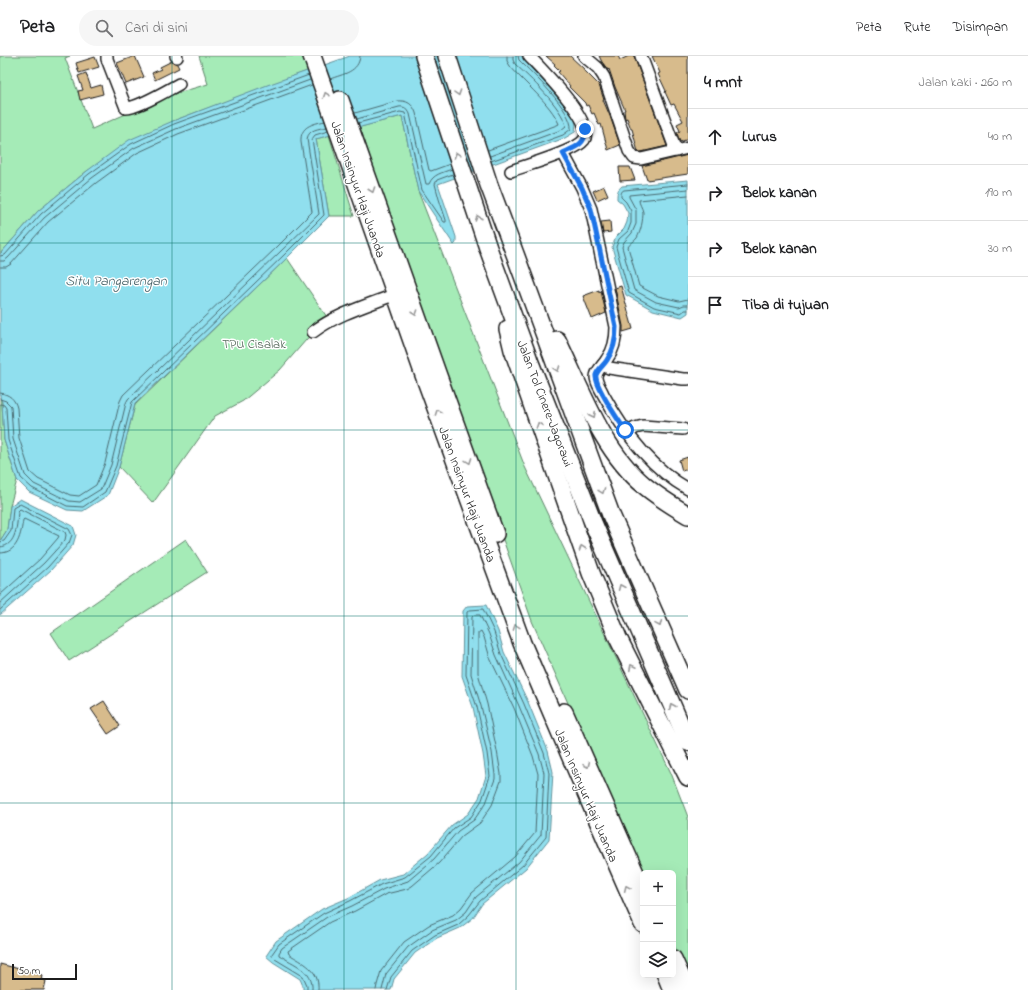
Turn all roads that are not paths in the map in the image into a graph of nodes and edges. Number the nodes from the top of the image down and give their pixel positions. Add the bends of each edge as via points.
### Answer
1 (107, 56) edge
2 (424, 56) edge
3 (447, 56) edge
4 (529, 56) edge
5 (584, 56) edge
6 (641, 56) edge
7 (319, 57) edge
8 (180, 84) dead end
9 (688, 148) edge
10 (676, 151) junction
11 (563, 153) junction
12 (354, 156) junction
13 (511, 171) dead end
14 (488, 248) junction
15 (515, 254) junction
16 (396, 294) junction
17 (313, 332) dead end
18 (603, 365) junction
19 (431, 375) junction
20 (688, 379) edge
21 (683, 429) dead end
22 (628, 433) junction
23 (688, 489) edge
24 (688, 515) edge
25 (688, 690) edge
26 (688, 742) edge
27 (688, 777) edge
28 (640, 884) edge
29 (640, 917) edge
30 (676, 966) edge
31 (667, 978) edge
32 (672, 990) edge
33 (687, 990) edge

1 - 8 street via 126,108
14 -> 2 highway, Jalan Tol Cinere–Jagorawi
3 -> 15 highway, Jalan Tol Cinere–Jagorawi via 488,185
4 - 11 street via 560,90 583,123 586,137 579,145
5 - 10 street via 604,77 629,151 634,158 641,159
6 - 10 street
7 - 12 highway, Jalan Insinyur Haji Juanda
9 - 10 street
11 - 13 street
11 - 18 street via 591,209 614,317 615,341
12 - 16 highway, Jalan Insinyur Haji Juanda
12 -> 19 highway, Jalan Insinyur Haji Juanda
26 -> 14 highway, Jalan Tol Cinere–Jagorawi via 594,525
27 -> 14 highway via 618,638 591,573 513,350
15 -> 24 highway via 606,440 622,463 644,486
15 -> 25 highway, Jalan Tol Cinere–Jagorawi via 611,515
16 - 17 street via 338,316
16 - 19 highway, Jalan Insinyur Haji Juanda
18 - 20 street
18 - 22 street via 597,373 597,382
19 -> 28 highway, Jalan Insinyur Haji Juanda via 535,645
29 -> 19 highway, Jalan Insinyur Haji Juanda via 522,643
21 - 22 street via 643,426
22 - 23 street via 657,466
30 - 33 highway
31 - 32 highway

